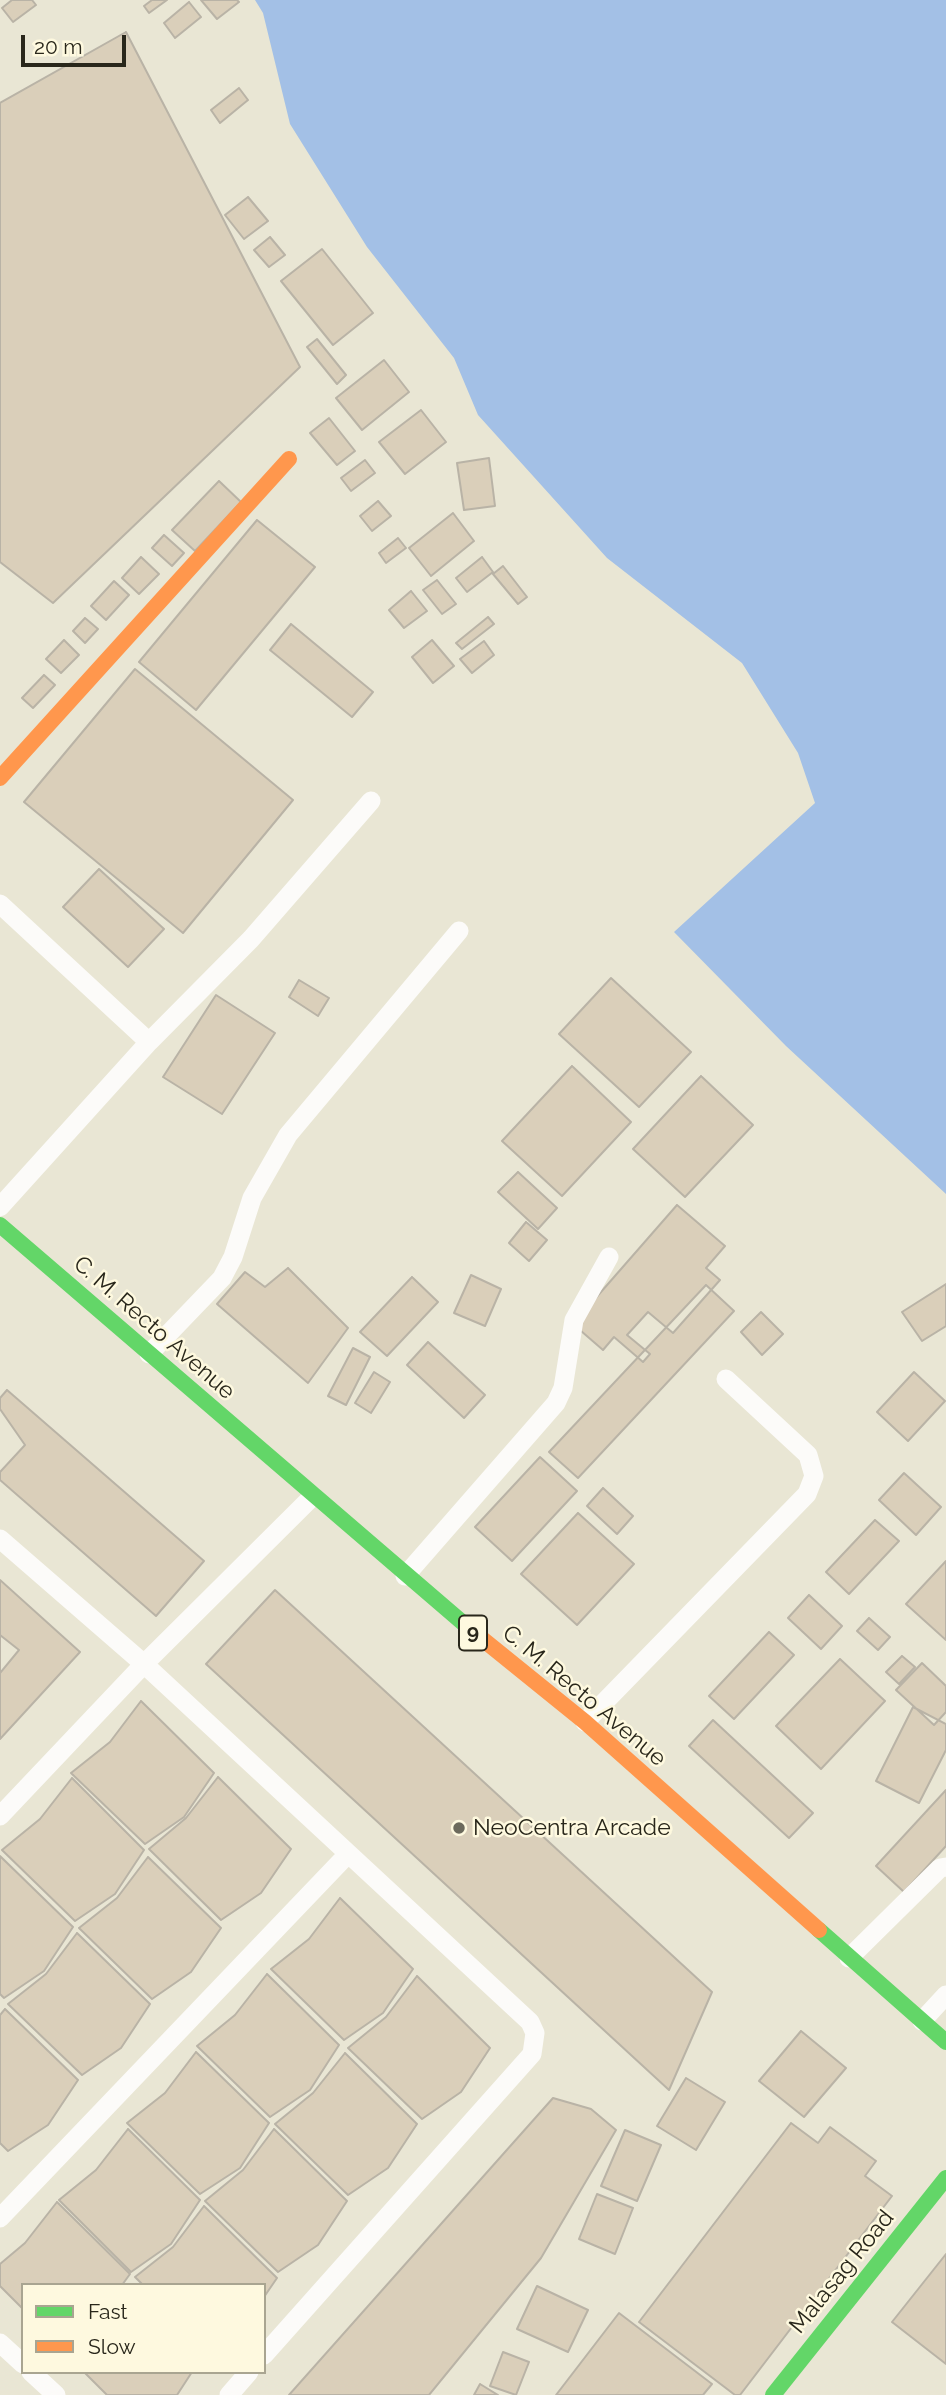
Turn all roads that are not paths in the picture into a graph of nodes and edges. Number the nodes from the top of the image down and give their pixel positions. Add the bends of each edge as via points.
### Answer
1 (289, 459) dead end
2 (0, 778) edge
3 (372, 801) dead end
4 (0, 904) edge
5 (459, 931) dead end
6 (149, 1042) junction
7 (0, 1207) edge
8 (0, 1225) edge
9 (609, 1257) dead end
10 (149, 1354) junction
11 (726, 1379) dead end
12 (313, 1496) junction
13 (0, 1539) edge
14 (405, 1576) junction
15 (145, 1664) junction
16 (585, 1722) junction
17 (0, 1815) edge
18 (347, 1855) junction
19 (946, 1867) edge
20 (849, 1958) junction
21 (946, 1995) edge
22 (922, 2021) junction
23 (946, 2042) edge
24 (946, 2178) edge
25 (0, 2218) edge
26 (0, 2343) edge
27 (266, 2353) edge
28 (21, 2362) edge
29 (33, 2374) edge
30 (247, 2374) edge
31 (56, 2395) edge
32 (229, 2395) edge
33 (773, 2395) edge

1 - 2 main road
3 - 6 lane via 251,939
4 - 6 lane
5 - 10 lane via 288,1135 252,1198 222,1278
6 - 7 lane
8 - 10 main road, C. M. Recto Avenue / 9
9 - 14 lane via 574,1320 556,1404
10 - 12 main road, C. M. Recto Avenue / 9
11 - 16 lane via 808,1455 814,1476 807,1494
12 - 14 main road, C. M. Recto Avenue / 9
12 - 15 lane
13 - 15 lane
14 - 16 main road, C. M. Recto Avenue / 9
15 - 17 lane
15 - 18 lane
16 - 20 main road, C. M. Recto Avenue / 9
18 - 25 lane
18 - 27 lane via 530,2022 536,2043 533,2053
19 - 20 lane
20 - 22 main road, C. M. Recto Avenue / 9
21 - 22 lane
22 - 23 main road, C. M. Recto Avenue / 9
24 - 33 main road, Malasag Road
26 - 28 lane
29 - 31 lane
30 - 32 lane

